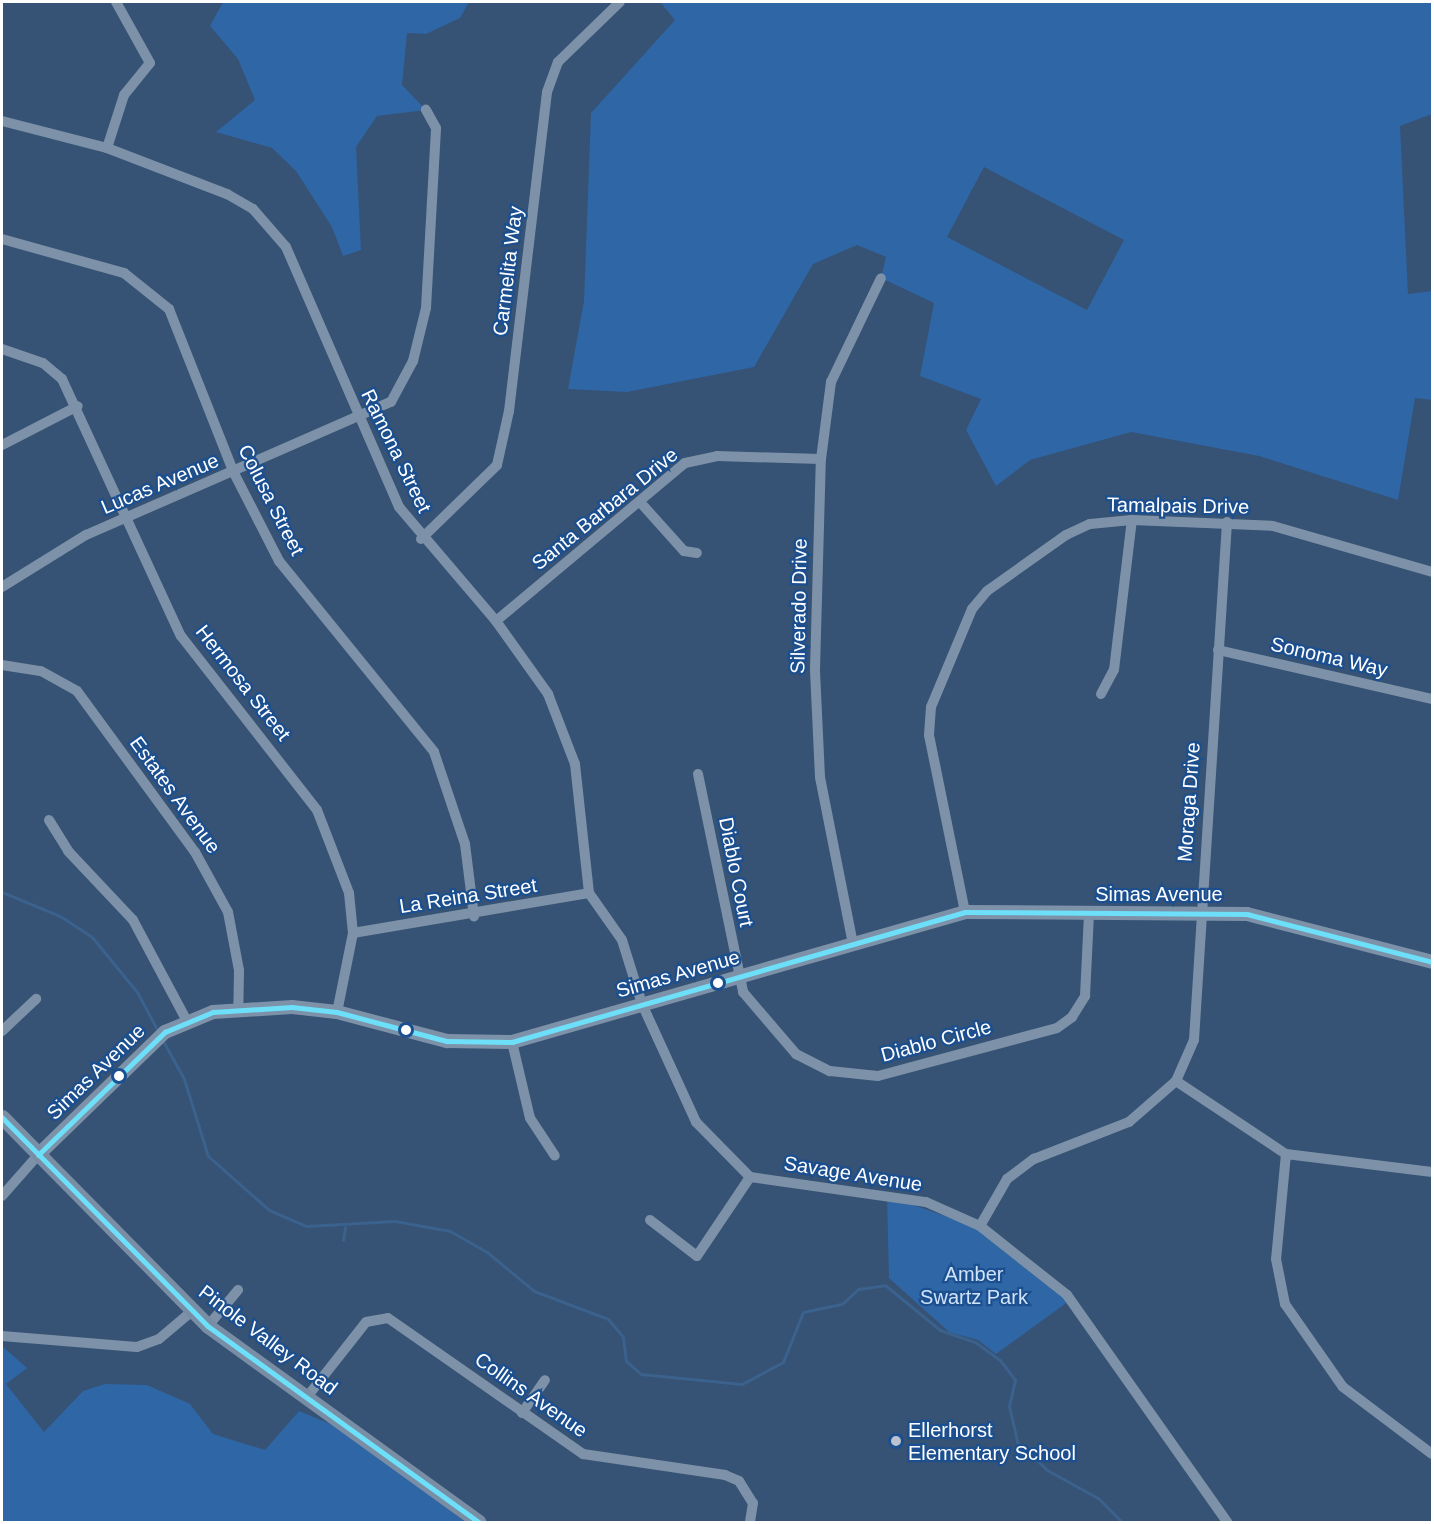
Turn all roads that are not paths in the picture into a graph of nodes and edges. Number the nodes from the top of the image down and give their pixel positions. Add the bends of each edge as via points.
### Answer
1 (116, 2) edge
2 (620, 2) edge
3 (426, 110) dead end
4 (2, 121) edge
5 (107, 148) junction
6 (2, 239) edge
7 (881, 278) dead end
8 (2, 349) edge
9 (78, 406) junction
10 (358, 417) junction
11 (2, 445) edge
12 (820, 459) junction
13 (234, 473) junction
14 (640, 502) junction
15 (128, 517) junction
16 (1132, 520) junction
17 (1227, 522) junction
18 (421, 539) junction
19 (697, 553) dead end
20 (1432, 572) edge
21 (2, 587) edge
22 (496, 621) junction
23 (1218, 650) junction
24 (2, 665) edge
25 (1101, 694) dead end
26 (1432, 699) edge
27 (698, 774) dead end
28 (49, 820) dead end
29 (590, 893) junction
30 (965, 912) junction
31 (1089, 913) junction
32 (1199, 914) junction
33 (474, 916) junction
34 (353, 933) junction
35 (853, 944) junction
36 (1432, 962) edge
37 (739, 977) junction
38 (36, 999) dead end
39 (642, 1004) junction
40 (238, 1009) junction
41 (337, 1012) junction
42 (185, 1022) junction
43 (2, 1031) edge
44 (512, 1042) junction
45 (1176, 1081) junction
46 (2, 1117) edge
47 (1286, 1154) junction
48 (38, 1155) junction
49 (555, 1156) dead end
50 (1432, 1172) edge
51 (750, 1177) junction
52 (2, 1196) edge
53 (650, 1220) dead end
54 (980, 1226) junction
55 (238, 1290) dead end
56 (191, 1312) junction
57 (208, 1326) junction
58 (2, 1336) edge
59 (545, 1380) dead end
60 (307, 1397) junction
61 (522, 1413) junction
62 (1432, 1454) edge
63 (479, 1522) edge
64 (750, 1522) edge
65 (1227, 1522) edge

1 - 5 street via 150,63 124,95
2 - 18 street, Carmelita Way via 558,62 547,92 509,411 497,465
3 - 10 street, Lucas Avenue via 436,128 426,308 404,383 391,402
4 - 5 street, Ramona Street
5 - 10 street, Ramona Street via 253,209 286,247
6 - 13 street, Colusa Street via 124,273 144,284 169,309
7 - 12 street, Silverado Drive via 831,382
8 - 9 street, Hermosa Street via 43,363 62,379
9 - 11 street
9 - 15 street, Hermosa Street
10 - 13 street, Lucas Avenue
10 - 18 street, Ramona Street via 399,507
12 - 14 street, Santa Barbara Drive via 717,456 685,463
12 - 35 street, Silverado Drive via 815,669 820,777
13 - 15 street, Lucas Avenue
13 - 33 street, Colusa Street via 279,561 434,752 465,844
14 - 19 street via 684,551
14 - 22 street, Santa Barbara Drive
15 - 21 street, Lucas Avenue via 86,535
15 - 34 street, Hermosa Street via 181,636 317,810 345,873
16 - 17 street, Tamalpais Drive
16 - 25 street via 1114,670
16 - 30 street, Tamalpais Drive via 1090,524 1066,535 987,591 972,609 931,707 929,735
17 - 20 street, Tamalpais Drive via 1320,537
17 - 23 street, Moraga Drive
18 - 22 street, Ramona Street
22 - 29 street, Ramona Street via 548,694 575,764
23 - 26 street, Sonoma Way
23 - 32 street, Moraga Drive
24 - 40 street, Estates Avenue via 41,670 77,691 195,852 228,912 239,970
27 - 37 street, Diablo Court
28 - 42 street via 68,851 133,920
29 - 33 street, La Reina Street
29 - 39 street, Ramona Street via 622,940
30 - 31 street, Simas Avenue
30 - 35 street, Simas Avenue
31 - 32 street, Simas Avenue
31 - 37 street, Diablo Circle via 1085,996 1072,1017 1057,1028 878,1076 830,1071 796,1054 742,992
32 - 36 street, Simas Avenue via 1247,914
32 - 45 street, Moraga Drive via 1200,1002 1194,1040
33 - 34 street, La Reina Street
34 - 41 street, Hermosa Street
35 - 37 street, Simas Avenue
37 - 39 street, Simas Avenue
38 - 43 street
39 - 44 street, Simas Avenue
39 - 51 street via 696,1122
40 - 41 street, Simas Avenue
40 - 42 street, Simas Avenue
41 - 44 street, Simas Avenue via 447,1041
42 - 48 street, Simas Avenue via 146,1049
44 - 49 street via 530,1118
45 - 47 street
45 - 54 street, Moraga Drive via 1129,1122 1034,1159 1007,1179
46 - 48 main road, Pinole Valley Road
47 - 50 street
47 - 62 street via 1276,1260 1285,1304 1343,1387
48 - 52 street, Simas Avenue
48 - 56 main road, Pinole Valley Road
51 - 53 street via 697,1256
51 - 54 street, Savage Avenue via 926,1202
54 - 65 street, Savage Avenue via 1067,1295
55 - 57 street
56 - 57 main road, Pinole Valley Road
56 - 58 street via 159,1339 137,1347
57 - 60 main road, Pinole Valley Road
59 - 61 street
60 - 61 street, Collins Avenue via 366,1322 388,1318
60 - 63 main road, Pinole Valley Road
61 - 64 street, Collins Avenue via 583,1454 725,1475 747,1490 753,1503

